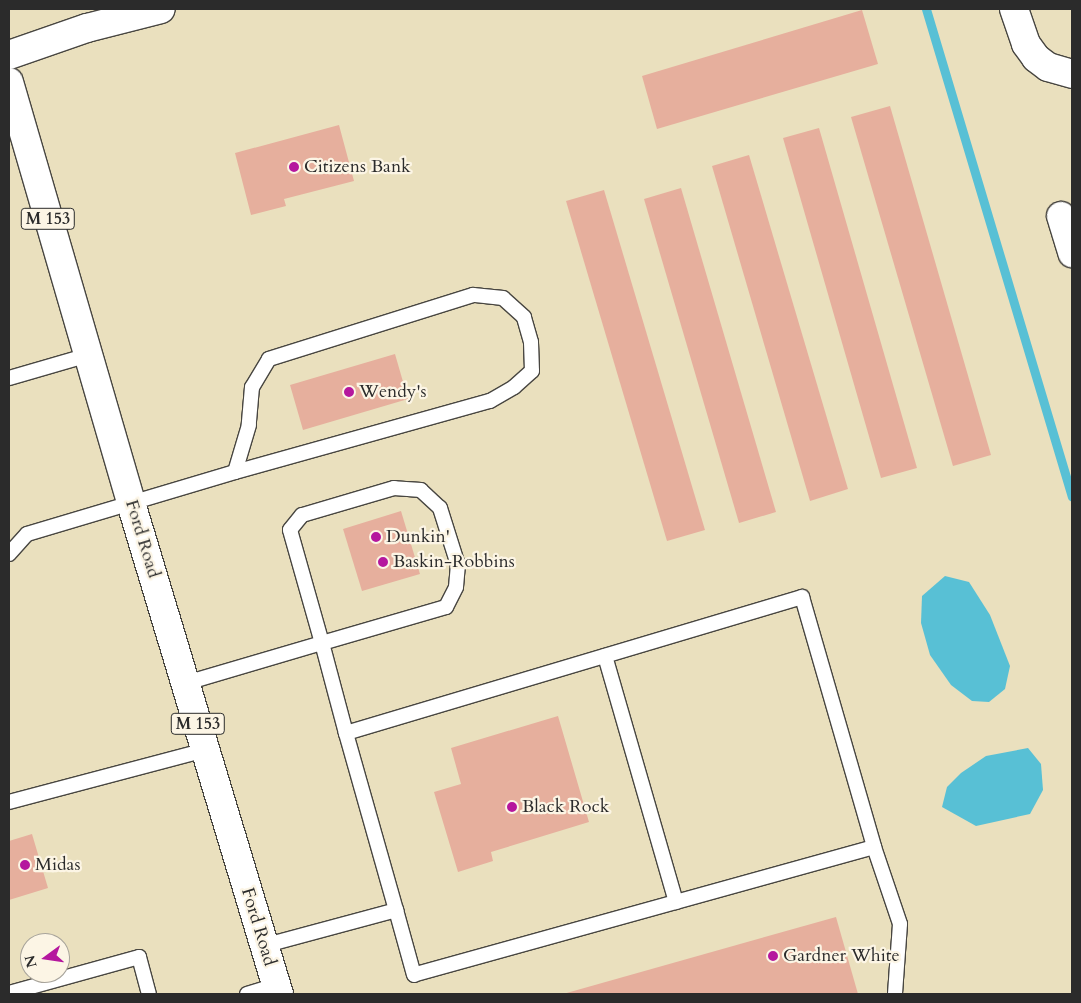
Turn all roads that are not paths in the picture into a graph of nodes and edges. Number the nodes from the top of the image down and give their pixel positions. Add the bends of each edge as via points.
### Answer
1 (161, 9) edge
2 (1014, 9) edge
3 (9, 55) edge
4 (1072, 74) edge
5 (9, 82) edge
6 (1061, 216) dead end
7 (1072, 252) edge
8 (88, 355) junction
9 (9, 378) edge
10 (235, 472) junction
11 (131, 503) junction
12 (9, 554) edge
13 (322, 643) junction
14 (605, 656) junction
15 (186, 683) junction
16 (346, 733) junction
17 (206, 750) junction
18 (9, 802) edge
19 (874, 847) junction
20 (676, 902) junction
21 (396, 910) junction
22 (263, 946) junction
23 (278, 990) edge
24 (9, 993) edge
25 (150, 994) edge
26 (247, 994) edge
27 (895, 994) edge

1 - 3 main road via 87,28
2 - 4 main road via 1026,44 1036,58 1048,67
5 - 8 main road, Ford Road / M 153
6 - 7 main road
8 - 9 lane
8 - 11 main road, Ford Road / M 153
10 - 10 lane via 490,401 532,371 531,342 524,317 504,298 472,295 269,358 252,387 249,425
10 - 11 lane
11 - 12 lane via 27,534
11 - 15 main road, Ford Road / M 153
13 - 13 lane via 446,607 456,587 458,565 440,508 421,490 394,488 302,514 290,530
13 - 15 lane
13 - 16 lane
14 - 16 lane
14 - 19 lane via 802,597
14 - 20 lane
15 - 17 main road, Ford Road / M 153
16 - 21 lane
17 - 18 lane
17 - 22 main road, Ford Road / M 153
19 - 20 lane
19 - 27 lane via 900,924
20 - 21 lane via 414,975
21 - 22 lane
22 - 23 main road, Ford Road / M 153
23 - 26 lane
24 - 25 lane via 139,957

